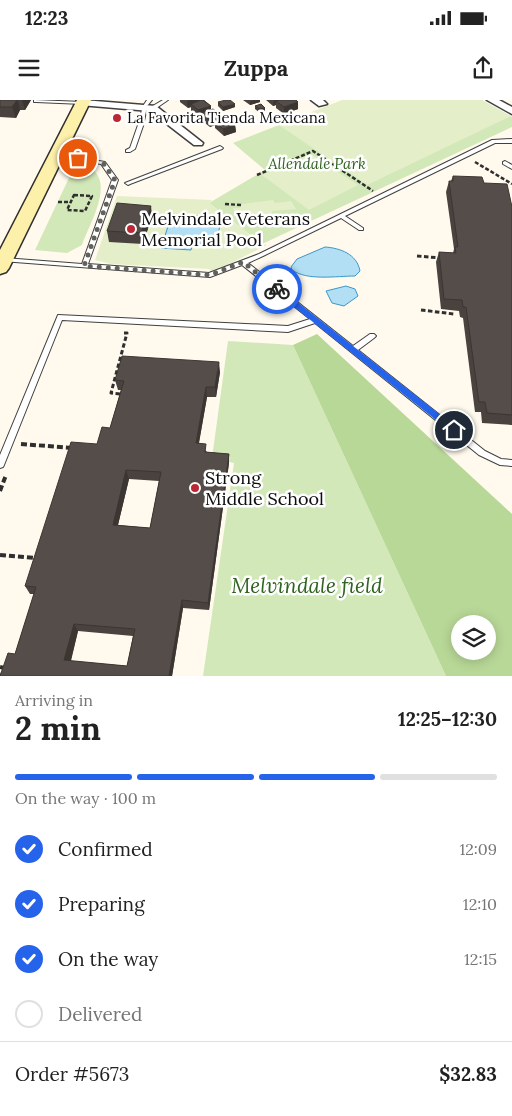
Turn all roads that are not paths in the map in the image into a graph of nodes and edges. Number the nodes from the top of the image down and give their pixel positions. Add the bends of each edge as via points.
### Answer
1 (166, 100) edge
2 (492, 100) edge
3 (36, 102) dead end
4 (83, 102) edge
5 (150, 105) edge
6 (512, 111) edge
7 (512, 141) edge
8 (198, 143) dead end
9 (220, 148) dead end
10 (128, 151) dead end
11 (57, 155) junction
12 (505, 163) dead end
13 (512, 167) edge
14 (128, 183) dead end
15 (341, 216) junction
16 (361, 228) dead end
17 (243, 262) junction
18 (1, 263) edge
19 (84, 266) junction
20 (316, 320) junction
21 (372, 336) dead end
22 (353, 350) junction
23 (512, 462) edge
24 (0, 465) edge

1 - 5 lane
2 - 6 street
3 - 4 lane
4 - 5 street
4 - 11 main road
5 - 8 street
5 - 10 lane via 132,149
7 - 15 lane via 494,141
9 - 14 lane
11 - 18 main road
11 - 19 lane via 103,163 115,180
12 - 13 lane
15 - 16 lane
15 - 17 lane
17 - 19 lane via 210,275
17 - 20 lane
18 - 19 lane
20 - 22 lane
20 - 24 lane via 288,329 60,317
21 - 22 lane
22 - 23 lane via 482,453 500,462

